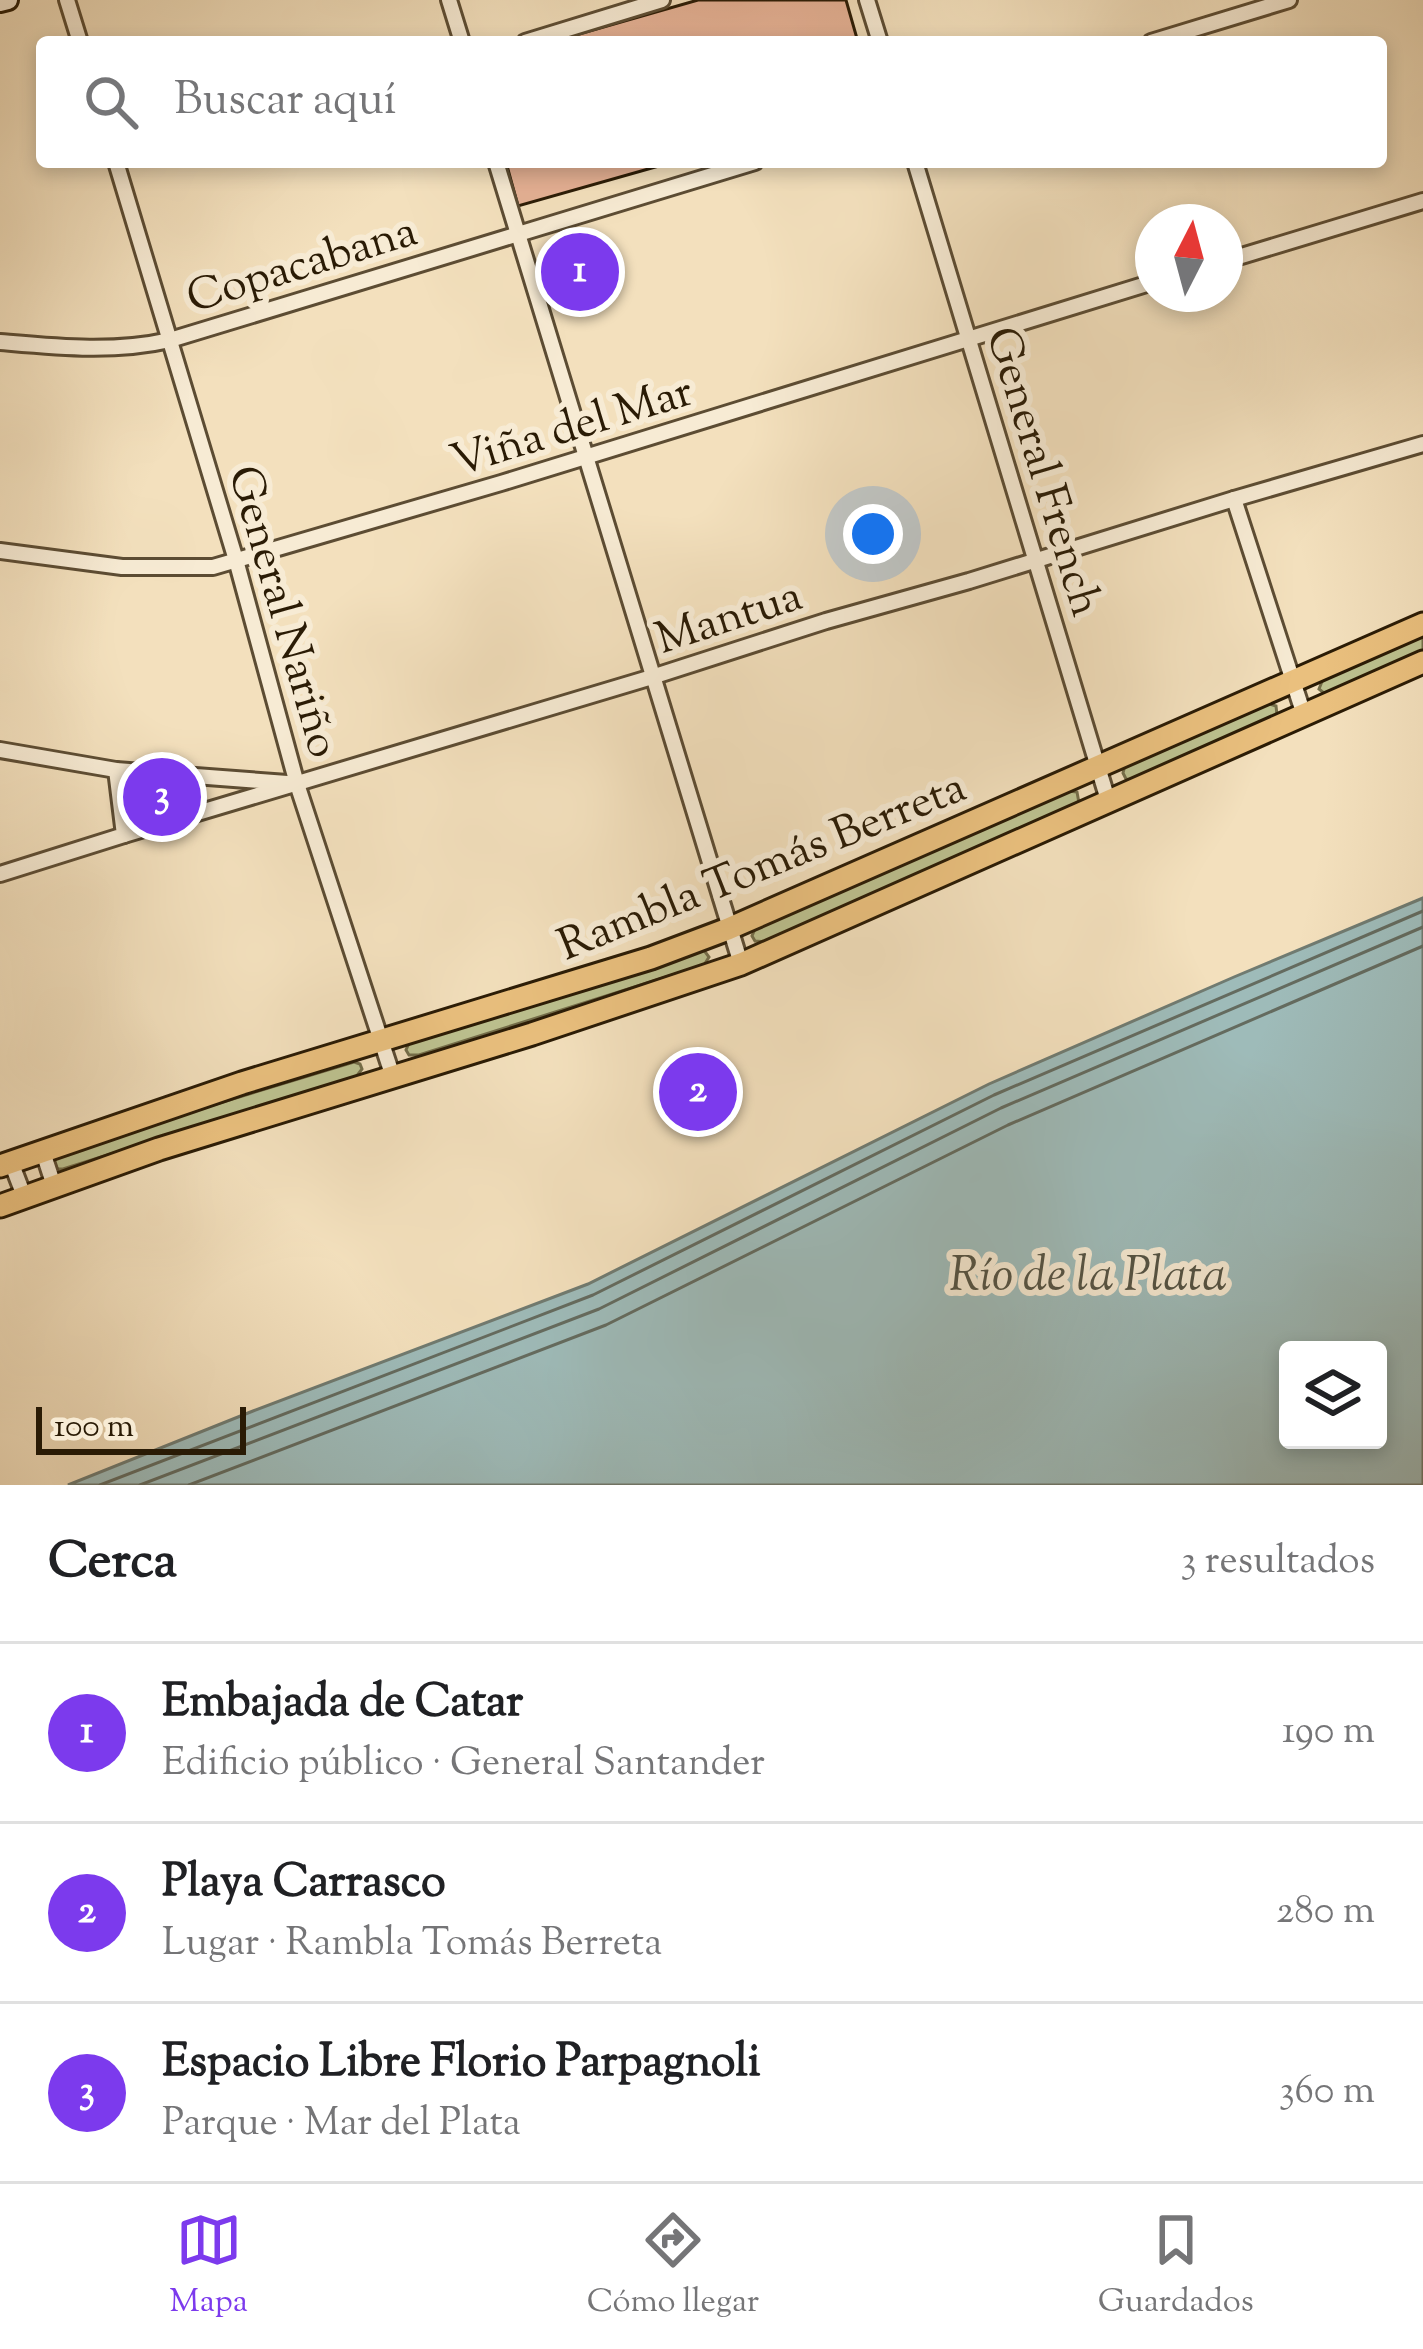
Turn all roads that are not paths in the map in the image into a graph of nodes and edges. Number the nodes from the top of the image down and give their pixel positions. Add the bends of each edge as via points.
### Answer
1 (67, 0) edge
2 (449, 0) edge
3 (662, 0) edge
4 (867, 0) edge
5 (1289, 0) edge
6 (78, 36) edge
7 (460, 36) edge
8 (545, 36) edge
9 (878, 36) edge
10 (1171, 36) edge
11 (118, 168) edge
12 (498, 168) edge
13 (735, 168) edge
14 (918, 168) edge
15 (1423, 200) edge
16 (516, 233) junction
17 (1243, 255) edge
18 (1135, 287) edge
19 (968, 338) junction
20 (170, 340) junction
21 (0, 342) edge
22 (1423, 444) edge
23 (584, 457) junction
24 (1234, 499) junction
25 (0, 551) edge
26 (236, 560) junction
27 (1035, 560) junction
28 (1423, 624) edge
29 (1423, 662) edge
30 (652, 677) junction
31 (1293, 683) junction
32 (1304, 715) junction
33 (0, 750) edge
34 (1098, 769) junction
35 (116, 770) junction
36 (297, 784) junction
37 (1108, 800) junction
38 (124, 835) junction
39 (0, 874) edge
40 (728, 929) junction
41 (741, 964) junction
42 (382, 1042) junction
43 (393, 1077) junction
44 (43, 1151) junction
45 (6, 1164) edge
46 (54, 1186) junction
47 (24, 1196) junction
48 (0, 1206) edge

1 - 6 street
2 - 7 street
3 - 8 street
4 - 9 street
5 - 10 street
11 - 20 street, General Nariño
12 - 16 street
13 - 16 street, Copacabana
14 - 19 street, General French
15 - 17 street
16 - 20 street, Copacabana
16 - 23 street
18 - 19 street, Viña del Mar
19 - 23 street, Viña del Mar
19 - 27 street, General French
20 - 21 street, Copacabana via 69,349
20 - 26 street, General Nariño
22 - 24 street, Mantua
23 - 26 street, Viña del Mar
23 - 30 street
24 - 27 street, Mantua
24 - 31 street
25 - 26 street, Viña del Mar via 122,567
26 - 36 street, General Nariño
27 - 30 street, Mantua
27 - 34 street, General French
28 - 31 main road, Rambla Tomás Berreta
29 - 32 main road, Rambla Tomás Berreta
30 - 36 street, Mantua
30 - 40 street
31 - 32 street
31 - 34 main road, Rambla Tomás Berreta
32 - 37 main road, Rambla Tomás Berreta
33 - 35 street
34 - 37 street, General French
34 - 40 main road, Rambla Tomás Berreta
35 - 36 street
35 - 38 street
36 - 38 street, Mantua
36 - 42 street, General Nariño
37 - 41 main road, Rambla Tomás Berreta
38 - 39 street, Mantua
40 - 41 street
40 - 42 main road, Rambla Tomás Berreta
41 - 43 main road, Rambla Tomás Berreta
42 - 43 street, General Nariño
42 - 44 main road, Rambla Tomás Berreta
43 - 46 main road, Rambla Tomás Berreta
44 - 45 main road, Rambla Tomás Berreta
44 - 46 street
45 - 47 street, Rambla Tomás Berreta
46 - 47 main road, Rambla Tomás Berreta
47 - 48 main road, Rambla Tomás Berreta

